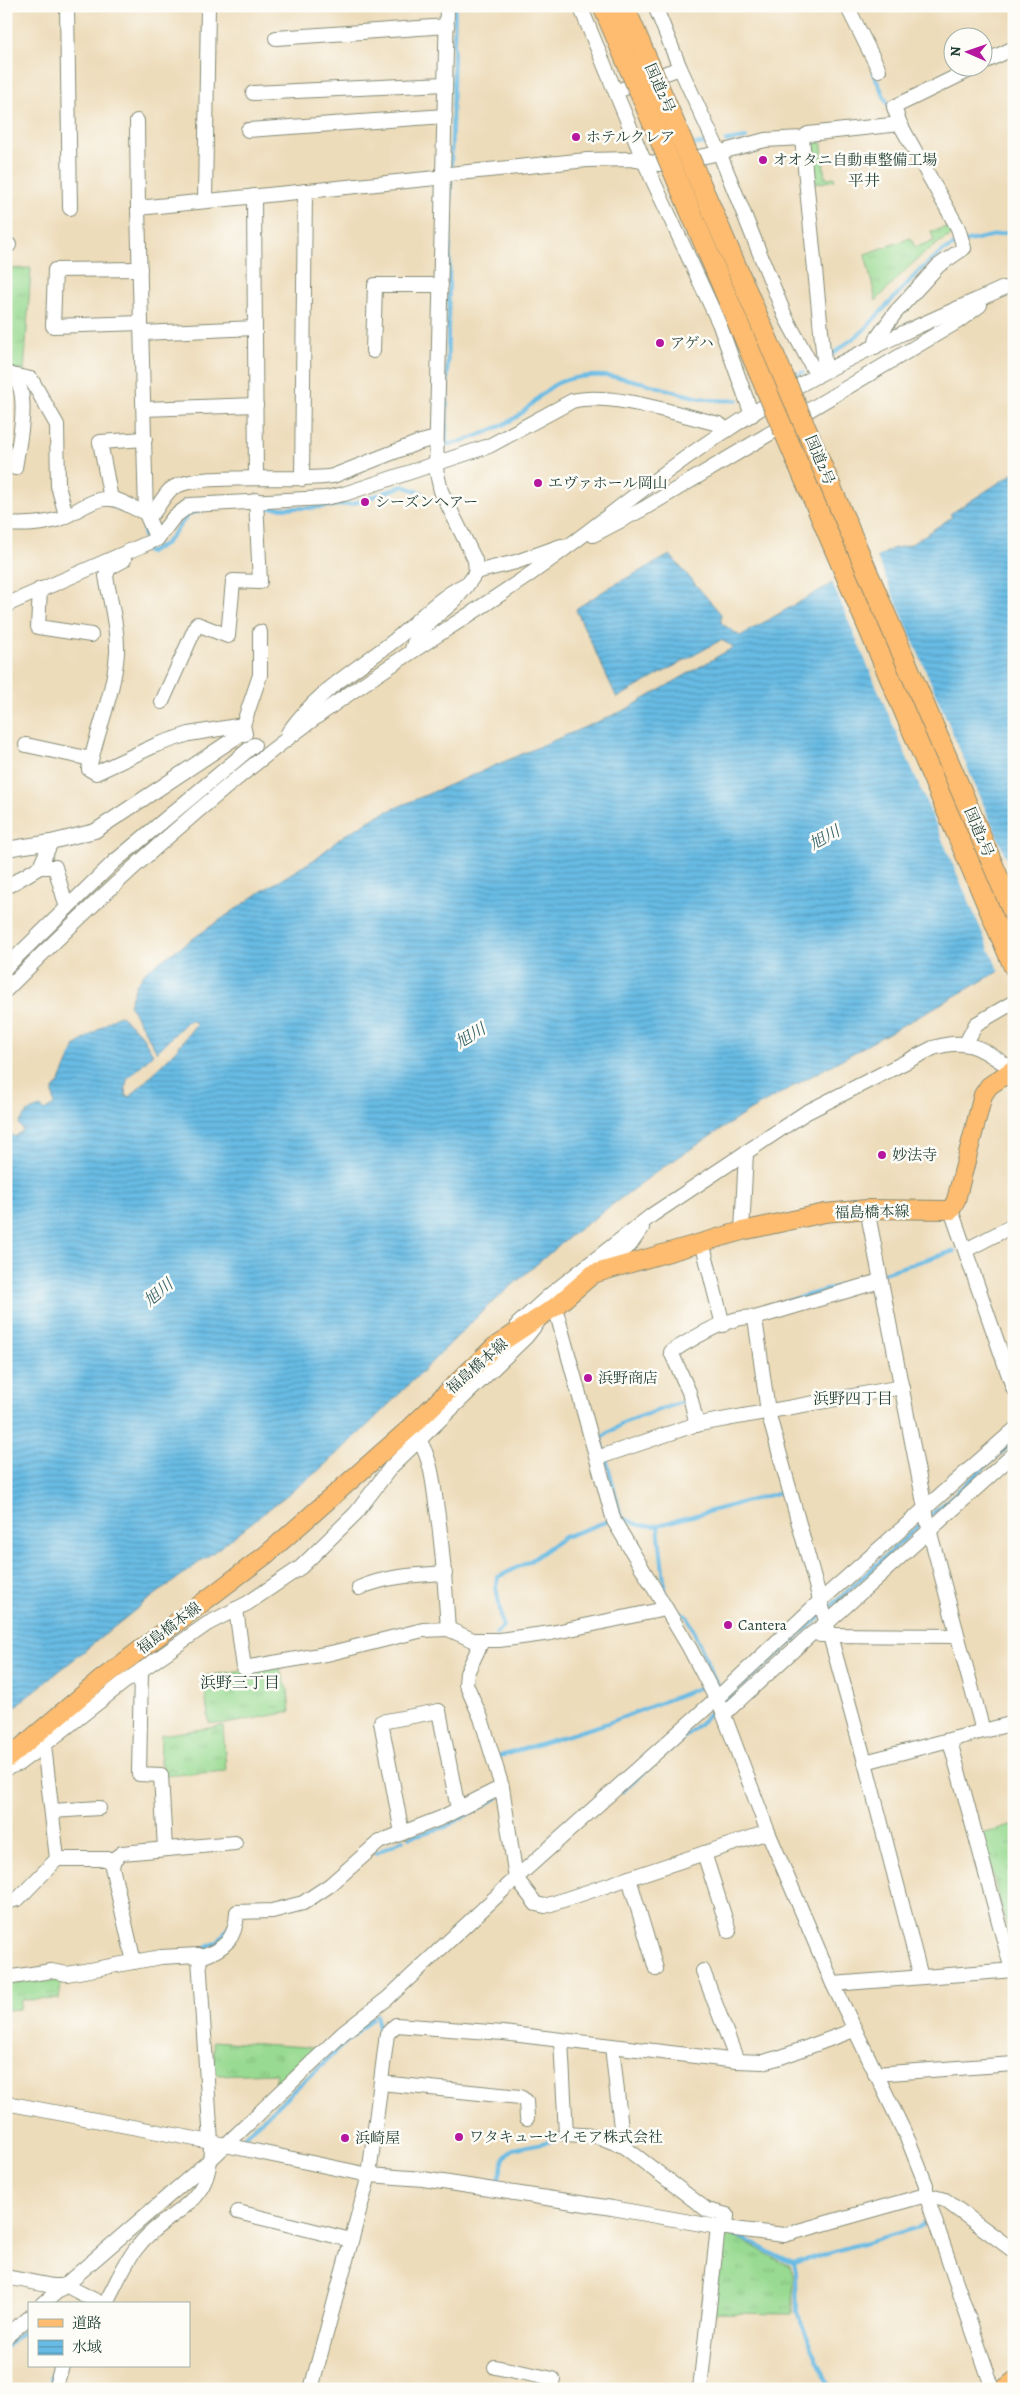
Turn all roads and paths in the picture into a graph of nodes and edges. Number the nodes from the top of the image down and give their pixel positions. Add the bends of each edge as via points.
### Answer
1 (67, 6) edge
2 (208, 6) edge
3 (447, 6) edge
4 (580, 6) edge
5 (603, 6) edge
6 (624, 6) edge
7 (654, 6) edge
8 (847, 6) edge
9 (447, 26) junction
10 (276, 38) dead end
11 (1014, 48) edge
12 (992, 59) edge
13 (680, 68) junction
14 (879, 70) dead end
15 (953, 78) edge
16 (445, 84) junction
17 (617, 91) junction
18 (253, 93) dead end
19 (445, 116) junction
20 (137, 121) dead end
21 (900, 124) junction
22 (248, 130) dead end
23 (802, 138) junction
24 (719, 152) junction
25 (644, 161) junction
26 (444, 176) junction
27 (305, 191) junction
28 (254, 196) junction
29 (205, 200) junction
30 (70, 208) dead end
31 (138, 208) junction
32 (140, 268) junction
33 (441, 285) junction
34 (1009, 285) edge
35 (142, 328) junction
36 (255, 328) junction
37 (875, 347) junction
38 (373, 351) dead end
39 (821, 373) junction
40 (9, 374) edge
41 (256, 405) junction
42 (144, 410) junction
43 (752, 415) junction
44 (727, 430) junction
45 (145, 439) junction
46 (436, 447) junction
47 (16, 468) dead end
48 (256, 478) junction
49 (302, 479) junction
50 (111, 499) junction
51 (256, 500) junction
52 (146, 514) junction
53 (66, 516) junction
54 (6, 524) edge
55 (157, 539) junction
56 (575, 542) junction
57 (134, 549) junction
58 (473, 577) junction
59 (40, 589) junction
60 (6, 605) edge
61 (260, 632) dead end
62 (91, 635) dead end
63 (412, 649) junction
64 (162, 702) dead end
65 (244, 729) junction
66 (281, 744) junction
67 (26, 745) dead end
68 (254, 745) junction
69 (91, 759) junction
70 (235, 779) junction
71 (51, 842) junction
72 (6, 849) edge
73 (40, 867) junction
74 (6, 887) edge
75 (67, 908) junction
76 (1014, 914) edge
77 (6, 967) edge
78 (1014, 967) edge
79 (6, 990) edge
80 (1014, 1002) edge
81 (966, 1043) junction
82 (1013, 1069) edge
83 (746, 1152) junction
84 (867, 1209) junction
85 (951, 1210) junction
86 (652, 1215) junction
87 (1014, 1225) edge
88 (742, 1231) junction
89 (702, 1242) junction
90 (966, 1250) junction
91 (593, 1274) junction
92 (879, 1277) junction
93 (549, 1312) junction
94 (755, 1318) junction
95 (723, 1323) junction
96 (494, 1347) junction
97 (902, 1387) junction
98 (1014, 1390) edge
99 (768, 1412) junction
100 (697, 1425) junction
101 (1014, 1430) edge
102 (419, 1440) junction
103 (1014, 1454) edge
104 (601, 1456) junction
105 (927, 1519) junction
106 (445, 1573) junction
107 (359, 1588) dead end
108 (665, 1608) junction
109 (236, 1609) junction
110 (825, 1617) junction
111 (448, 1629) junction
112 (957, 1636) junction
113 (479, 1641) junction
114 (141, 1670) junction
115 (718, 1698) junction
116 (1014, 1723) edge
117 (983, 1731) junction
118 (950, 1741) junction
119 (44, 1745) junction
120 (6, 1760) edge
121 (866, 1762) junction
122 (6, 1768) edge
123 (498, 1789) junction
124 (99, 1808) dead end
125 (458, 1809) junction
126 (52, 1812) junction
127 (768, 1832) junction
128 (402, 1833) junction
129 (234, 1843) dead end
130 (166, 1849) junction
131 (704, 1853) junction
132 (57, 1859) junction
133 (114, 1859) junction
134 (629, 1878) junction
135 (518, 1882) junction
136 (6, 1902) edge
137 (729, 1931) dead end
138 (202, 1957) junction
139 (133, 1959) junction
140 (656, 1969) dead end
141 (1013, 1970) edge
142 (703, 1971) dead end
143 (922, 1977) junction
144 (6, 1978) edge
145 (832, 1984) junction
146 (854, 2030) junction
147 (561, 2040) junction
148 (612, 2046) junction
149 (737, 2062) junction
150 (1014, 2064) edge
151 (875, 2074) junction
152 (381, 2083) junction
153 (6, 2103) edge
154 (527, 2118) dead end
155 (221, 2144) junction
156 (623, 2146) junction
157 (209, 2168) junction
158 (369, 2175) junction
159 (926, 2195) junction
160 (238, 2212) dead end
161 (727, 2225) junction
162 (351, 2240) junction
163 (1014, 2251) edge
164 (6, 2277) edge
165 (69, 2288) junction
166 (46, 2302) edge
167 (99, 2302) edge
168 (102, 2302) edge
169 (28, 2318) edge
170 (6, 2337) edge
171 (495, 2367) dead end
172 (61, 2368) edge
173 (1014, 2381) edge
174 (55, 2389) edge
175 (311, 2389) edge
176 (550, 2389) edge
177 (700, 2389) edge
178 (993, 2389) edge
179 (1004, 2389) edge

1 - 30 street
2 - 29 street
3 - 9 street
4 - 17 street
5 - 78 highway, 国道2号, bridge
6 - 76 highway, 国道2号, bridge
7 - 13 street
8 - 14 street
9 - 10 street
9 - 16 street
11 - 12 street
13 - 17 street
13 - 24 street
15 - 21 street via 894,107
16 - 18 street
16 - 19 street
17 - 25 street
19 - 22 street
19 - 26 street
20 - 31 street
21 - 23 street via 808,134
21 - 37 street via 964,241 964,248 934,270 884,326
23 - 24 street via 765,140
23 - 39 street
24 - 25 street via 660,164
24 - 39 street via 785,316
25 - 26 street via 587,160
25 - 43 street via 720,323
26 - 27 street
26 - 33 street
27 - 28 street
27 - 49 street
28 - 29 street
28 - 36 street
29 - 31 street
31 - 32 street
32 - 35 street
32 - 35 street via 55,270 52,326
33 - 38 street via 375,285
33 - 46 street
34 - 37 street
34 - 56 street via 957,322 643,509
35 - 36 street
35 - 42 street
36 - 41 street
37 - 39 street
39 - 43 street
40 - 47 street via 20,385 23,410
40 - 53 street via 31,379 56,425 58,486
41 - 42 street
41 - 48 street
42 - 45 street
43 - 44 street
44 - 46 street via 719,424 587,397 572,401 489,446
44 - 56 street
45 - 50 street via 100,442
45 - 52 street
46 - 49 street via 417,442 333,476
46 - 51 street via 365,488 331,497
46 - 58 street via 436,476 475,560
48 - 49 street
48 - 52 street via 180,484 170,490 154,512
50 - 52 street
50 - 53 street via 94,502
51 - 55 street via 190,505 174,517
51 - 64 street via 260,582 233,581 228,636 197,624
52 - 55 street
53 - 54 street via 36,525
55 - 57 street
56 - 58 street
56 - 63 street
57 - 59 street
57 - 69 street via 132,554 109,568 106,576 117,652 115,672
58 - 63 street via 454,600 422,628
58 - 66 street via 447,594 395,640 331,685 301,715
59 - 60 street
59 - 62 street via 38,627
61 - 65 street via 260,675
63 - 66 street
65 - 68 street
65 - 69 street via 190,734 156,745 96,772 88,769
65 - 71 street via 95,830
66 - 70 street
67 - 69 street
68 - 70 street
68 - 75 street via 114,862
70 - 79 street via 80,916
71 - 72 street
71 - 73 street
73 - 74 street
73 - 75 street via 55,867
75 - 77 street
80 - 81 street via 976,1024
81 - 82 street via 981,1048
81 - 83 street via 954,1042 934,1048 805,1113
82 - 85 main road via 982,1095
83 - 86 street
83 - 88 street
84 - 85 main road, 福島橋本線
84 - 88 main road, 福島橋本線 via 825,1213
84 - 92 street
85 - 90 street
86 - 91 street via 630,1245
86 - 96 street via 551,1294
87 - 90 street
88 - 89 main road, 福島橋本線
89 - 91 main road, 福島橋本線
89 - 95 street
90 - 98 street
91 - 93 main road, 福島橋本線
92 - 94 street
92 - 97 street
93 - 96 main road, 福島橋本線
93 - 102 street
93 - 104 street
94 - 95 street via 746,1316
94 - 99 street
95 - 100 street via 671,1352 691,1398
96 - 120 main road, 福島橋本線 via 410,1428 267,1554 99,1681
97 - 99 street
97 - 105 street
99 - 100 street
99 - 110 street
100 - 104 street
101 - 105 street
102 - 106 street via 426,1452 433,1486
102 - 109 street via 391,1467 356,1513 301,1567
103 - 105 street
104 - 108 street via 614,1519
105 - 110 street
105 - 110 street
105 - 112 street
106 - 107 street via 405,1575 377,1580
106 - 111 street
108 - 113 street via 551,1633
108 - 115 street
109 - 111 street via 244,1668 331,1653 423,1630
109 - 114 street via 207,1624
110 - 112 street
110 - 115 street
110 - 115 street via 810,1635
110 - 121 street
111 - 113 street
112 - 117 street
113 - 123 street via 466,1684 493,1758
114 - 119 street
114 - 130 street via 139,1774 161,1775
115 - 127 street
115 - 135 street
116 - 117 street
117 - 118 street
118 - 121 street
118 - 141 street
119 - 122 street via 18,1764
119 - 126 street
121 - 143 street
123 - 125 street
123 - 135 street
124 - 126 street
125 - 128 street
125 - 128 street via 439,1711 381,1722
126 - 132 street
127 - 131 street
127 - 145 street
128 - 138 street via 379,1842 330,1885 303,1903 272,1911 237,1912 232,1937
129 - 130 street
130 - 133 street via 122,1853
131 - 134 street
131 - 137 street
132 - 133 street
132 - 136 street via 18,1899
133 - 139 street via 112,1867
134 - 135 street via 545,1906 536,1904
134 - 140 street
135 - 155 street via 388,1998 343,2033
138 - 139 street
138 - 155 street
139 - 144 street via 66,1974
141 - 143 street
142 - 149 street
143 - 145 street
145 - 146 street
146 - 149 street via 781,2057 762,2062
146 - 151 street
147 - 148 street
147 - 152 street via 396,2024 387,2034
147 - 156 street via 566,2134 597,2136
148 - 149 street
148 - 156 street
150 - 151 street
151 - 159 street via 909,2142 926,2185
152 - 154 street via 520,2097 526,2101
152 - 158 street
153 - 155 street
155 - 157 street
155 - 158 street
156 - 161 street via 707,2210 727,2215
157 - 165 street
157 - 168 street via 193,2199 135,2250
158 - 161 street via 423,2179
158 - 162 street
159 - 161 street via 784,2235
159 - 163 street via 945,2200
159 - 178 street
160 - 162 street
161 - 177 street
162 - 175 street
164 - 165 street
165 - 166 street
165 - 167 street
169 - 170 street
171 - 176 street via 553,2379
172 - 174 street
173 - 179 main road

